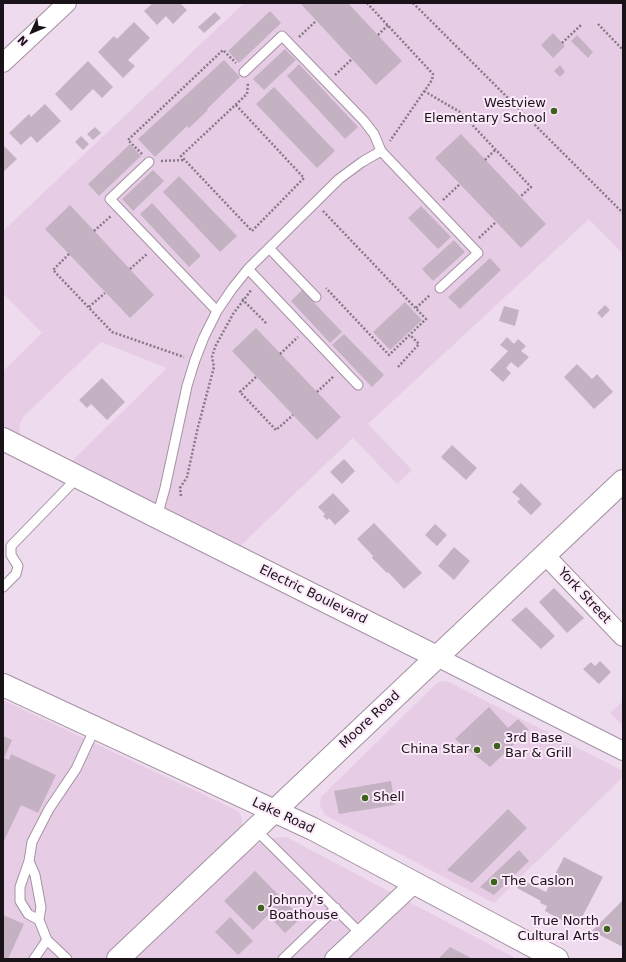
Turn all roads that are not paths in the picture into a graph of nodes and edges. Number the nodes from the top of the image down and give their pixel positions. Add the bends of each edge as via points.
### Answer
1 (67, 3) edge
2 (3, 63) edge
3 (244, 72) road end
4 (381, 151) junction
5 (149, 162) road end
6 (269, 248) junction
7 (248, 269) junction
8 (440, 288) road end
9 (316, 297) dead end
10 (216, 311) junction
11 (358, 385) dead end
12 (3, 439) edge
13 (78, 477) junction
14 (623, 482) edge
15 (157, 517) junction
16 (545, 555) junction
17 (3, 588) edge
18 (623, 638) edge
19 (437, 657) junction
20 (3, 685) edge
21 (95, 728) junction
22 (623, 751) edge
23 (274, 811) junction
24 (255, 829) junction
25 (29, 861) junction
26 (415, 883) junction
27 (336, 908) junction
28 (39, 920) junction
29 (361, 934) junction
30 (47, 940) junction
31 (549, 957) edge
32 (34, 959) edge
33 (67, 959) edge
34 (118, 959) edge
35 (283, 959) edge
36 (334, 959) edge

1 - 2 street
3 - 4 lane via 282,36 364,121 374,134
4 - 6 lane via 339,179
4 - 8 lane via 478,254
5 - 10 lane via 110,200
6 - 7 lane
6 - 9 lane
7 - 10 lane
7 - 11 lane
10 - 15 lane via 187,386
12 - 13 street, Electric Boulevard
13 - 15 street, Electric Boulevard
13 - 17 lane via 11,546 11,555 18,566 16,574
14 - 16 street, Moore Road
15 - 19 street, Electric Boulevard
16 - 18 street, York Street
16 - 19 street, Moore Road
19 - 22 street, Electric Boulevard
19 - 23 street, Moore Road
20 - 21 street, Lake Road
21 - 23 street, Lake Road
21 - 25 lane via 76,768 48,809 32,842
23 - 24 street, Moore Road
23 - 26 street, Lake Road
24 - 27 lane
24 - 34 street, Moore Road
25 - 28 lane via 35,875 41,907
25 - 28 lane via 20,887 20,901 28,914
26 - 29 street
26 - 31 street, Lake Road
27 - 29 lane
27 - 35 lane
28 - 30 lane
29 - 36 street
30 - 32 lane
30 - 33 lane

